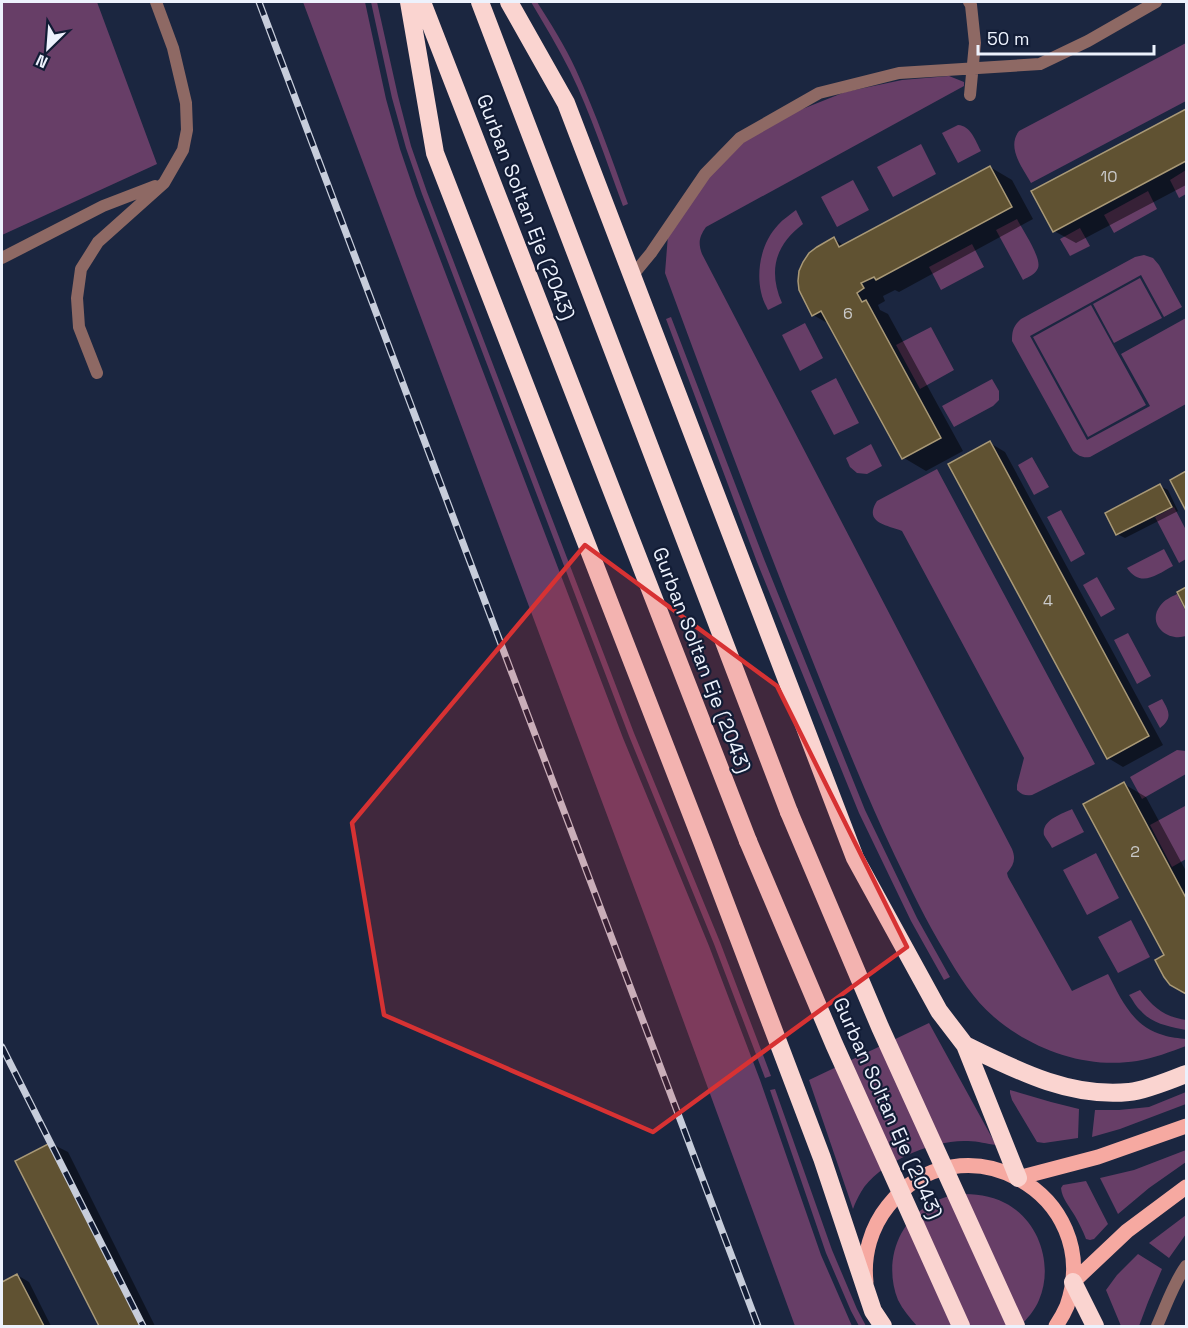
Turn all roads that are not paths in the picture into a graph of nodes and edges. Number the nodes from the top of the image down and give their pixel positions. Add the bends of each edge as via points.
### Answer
1 (156, 2) edge
2 (409, 2) edge
3 (422, 2) edge
4 (480, 2) edge
5 (508, 2) edge
6 (969, 2) edge
7 (1156, 2) edge
8 (973, 68) junction
9 (970, 95) dead end
10 (164, 183) junction
11 (2, 258) edge
12 (632, 276) junction
13 (98, 373) dead end
14 (964, 1046) junction
15 (1186, 1074) edge
16 (1186, 1126) edge
17 (1018, 1178) junction
18 (1186, 1187) edge
19 (1186, 1266) edge
20 (1073, 1282) junction
21 (880, 1321) edge
22 (961, 1326) edge
23 (1016, 1326) edge
24 (1056, 1326) edge
25 (1095, 1326) edge
26 (1157, 1326) edge

1 - 10 street via 173,48 186,104 183,150
2 - 21 highway via 435,153 819,1148
3 - 22 highway, Gurban Soltan Eje (2043), bridge via 748,841
4 - 23 highway, Gurban Soltan Eje (2043), bridge via 789,812 880,1027
5 - 12 highway via 566,103
6 - 8 street via 975,43
7 - 8 street via 1040,64
8 - 9 street
8 - 12 street via 899,74 819,93 741,138 705,174
10 - 11 street via 102,206
10 - 13 street via 98,242 81,269 76,298 79,327
12 - 14 highway via 855,858 939,1011
14 - 15 highway via 1024,1073 1089,1092 1130,1092
14 - 17 highway
16 - 17 main road via 1098,1157
17 - 20 main road via 1039,1191 1067,1232
17 - 21 main road via 988,1167 956,1166 925,1175 898,1193 878,1218 867,1248 865,1280
18 - 20 main road via 1127,1231
19 - 26 street
20 - 24 main road
20 - 25 highway

